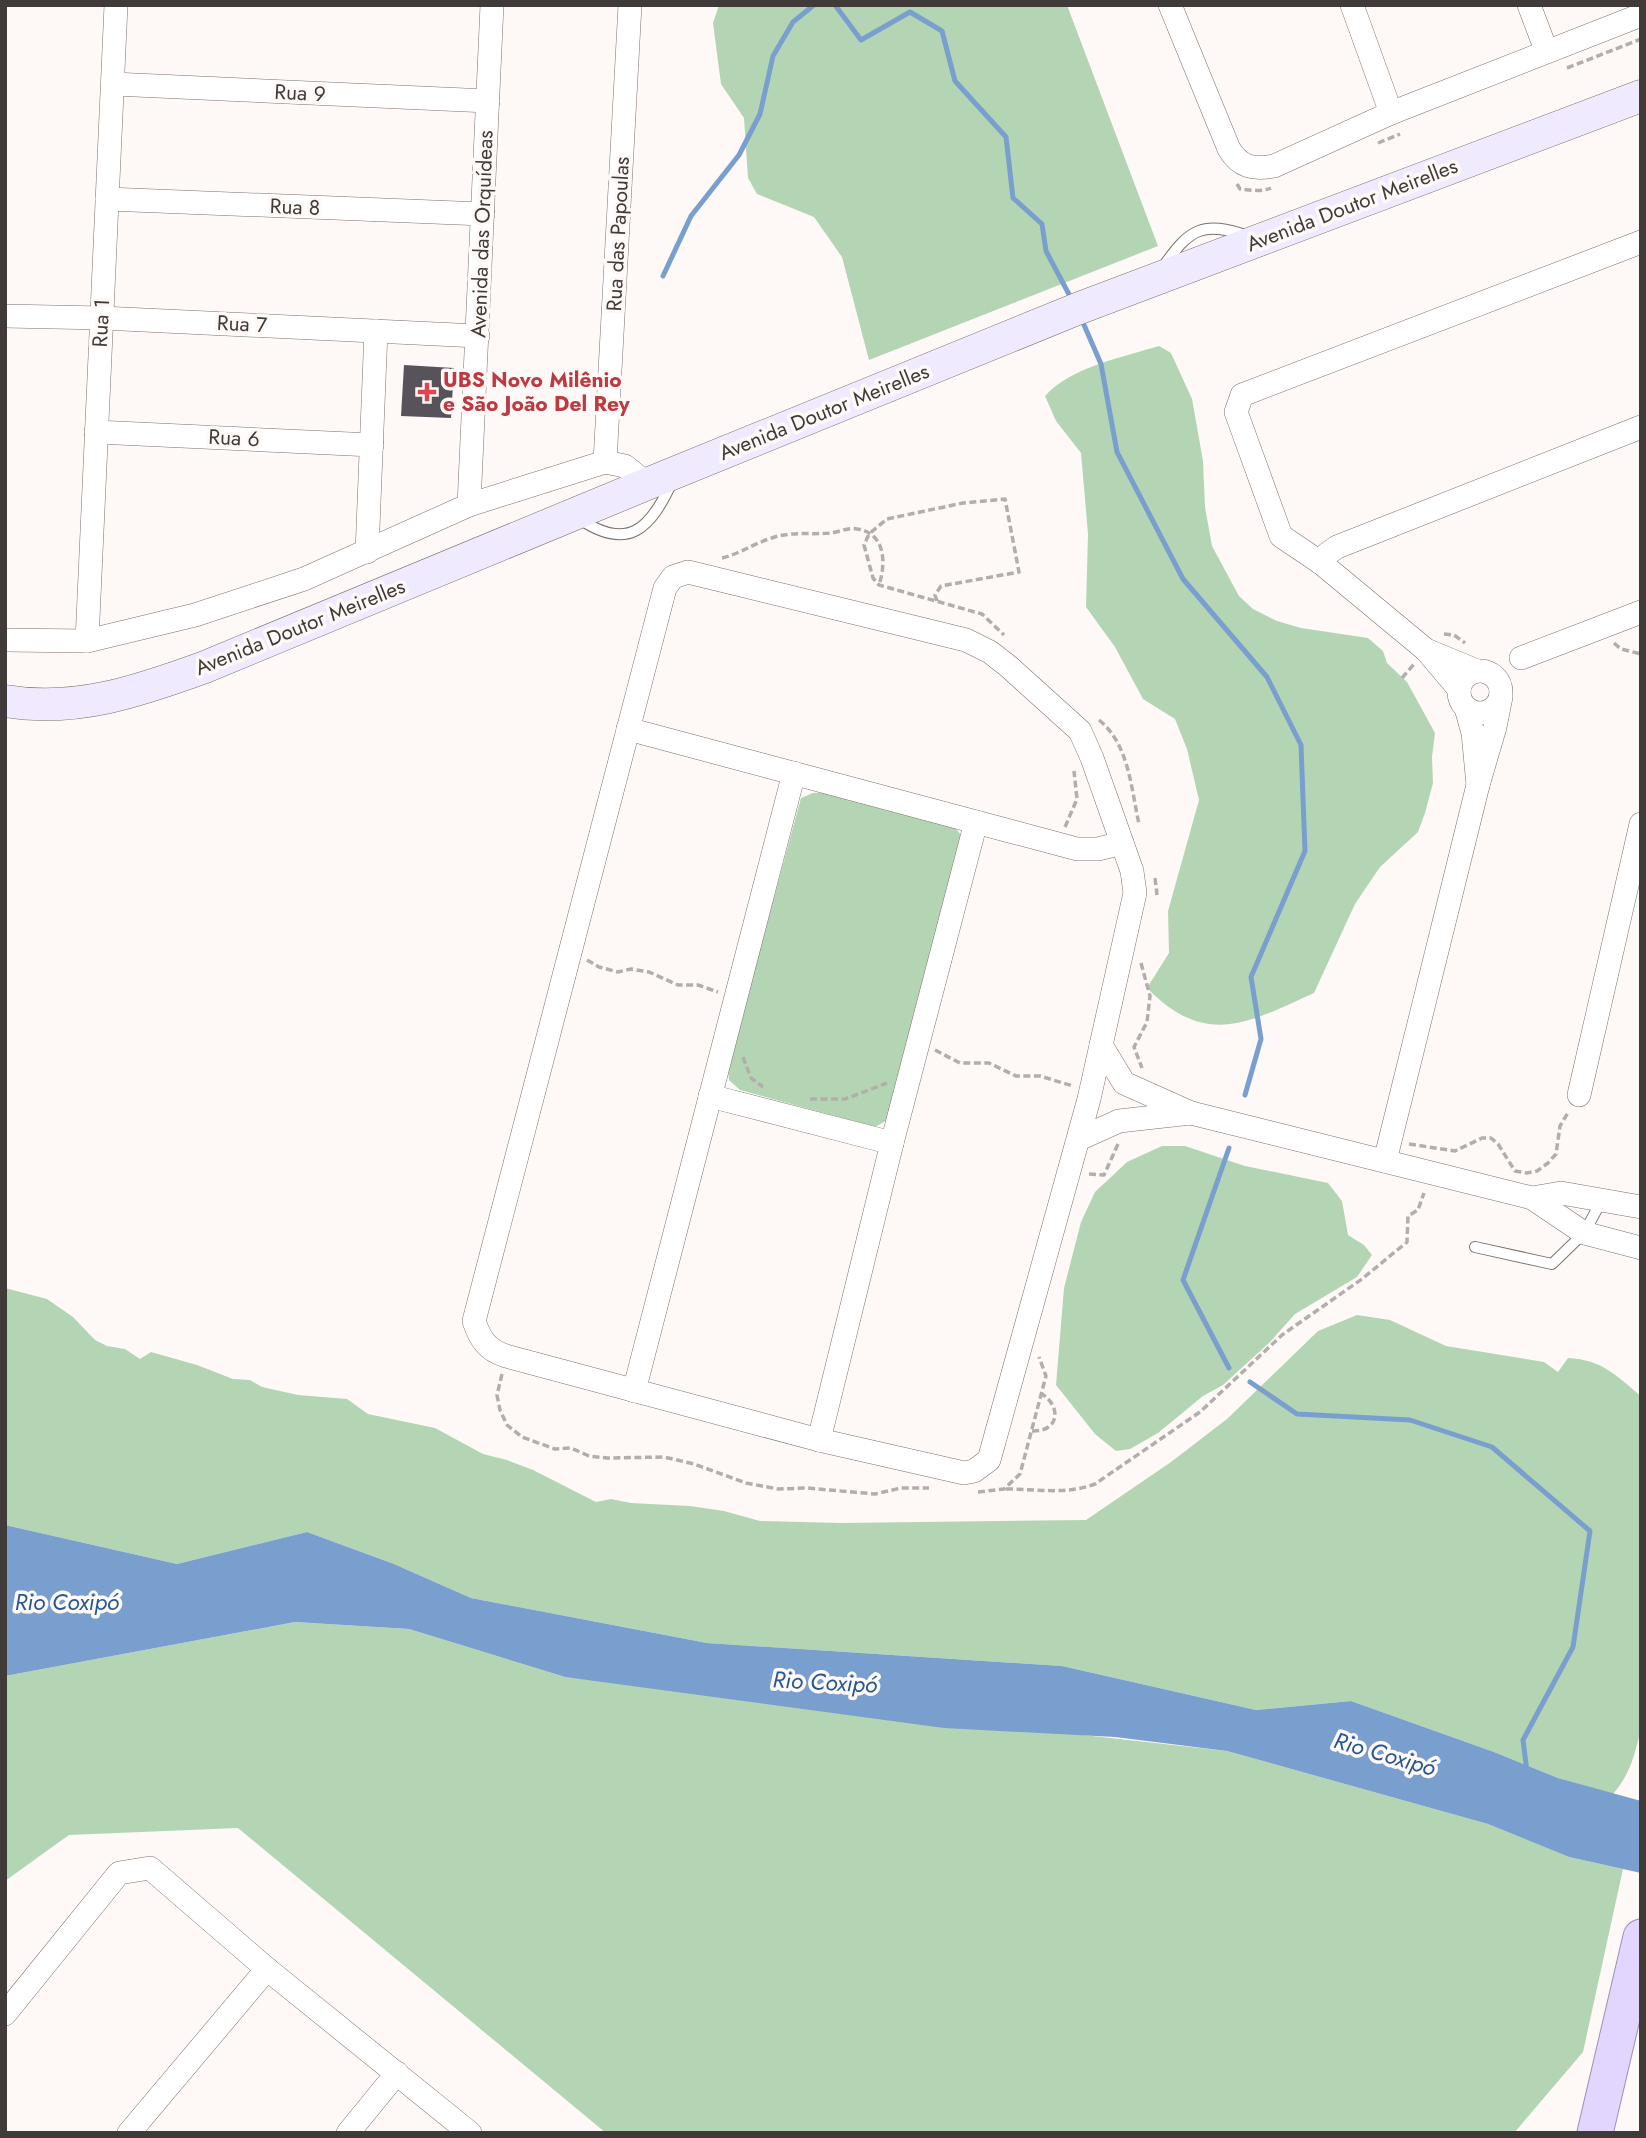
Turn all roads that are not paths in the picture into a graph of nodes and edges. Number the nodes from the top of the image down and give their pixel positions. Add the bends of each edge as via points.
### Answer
1 (116, 5) edge
2 (492, 5) edge
3 (630, 5) edge
4 (1170, 5) edge
5 (1352, 5) edge
6 (1529, 5) edge
7 (1641, 15) edge
8 (1546, 50) junction
9 (113, 84) junction
10 (1641, 96) edge
11 (488, 101) junction
12 (1391, 113) junction
13 (107, 199) junction
14 (483, 215) junction
15 (1641, 242) edge
16 (5, 316) edge
17 (102, 318) junction
18 (376, 331) junction
19 (478, 336) junction
20 (1641, 427) edge
21 (96, 432) junction
22 (372, 445) junction
23 (605, 462) junction
24 (677, 471) junction
25 (647, 484) junction
26 (468, 505) junction
27 (573, 514) junction
28 (367, 552) junction
29 (1321, 563) junction
30 (1641, 612) edge
31 (5, 640) edge
32 (87, 641) junction
33 (1426, 650) junction
34 (1521, 658) junction
35 (1480, 671) junction
36 (1501, 695) junction
37 (1463, 698) junction
38 (5, 701) edge
39 (628, 729) junction
40 (794, 773) junction
41 (1478, 785) junction
42 (976, 822) junction
43 (1641, 824) edge
44 (1122, 843) junction
45 (1101, 1045) junction
46 (1579, 1095) road end
47 (710, 1096) junction
48 (1191, 1113) junction
49 (1079, 1139) junction
50 (892, 1143) junction
51 (1388, 1150) junction
52 (1532, 1198) junction
53 (1602, 1200) junction
54 (1641, 1207) edge
55 (1584, 1233) junction
56 (1475, 1247) dead end
57 (1641, 1248) edge
58 (634, 1391) junction
59 (819, 1440) junction
60 (1641, 1937) edge
61 (267, 1969) junction
62 (5, 2014) edge
63 (397, 2073) junction
64 (129, 2133) edge
65 (348, 2133) edge
66 (470, 2133) edge
67 (1595, 2133) edge

1 - 9 street, Rua 1
2 - 11 street, Avenida das Orquídeas
3 - 23 street, Rua das Papoulas
4 - 12 street via 1228,149 1248,167 1274,166
5 - 12 street
6 - 8 street
7 - 8 street
8 - 12 street
9 - 11 street, Rua 9
9 - 13 street, Rua 1
10 - 24 street, Avenida Doutor Meirelles via 1154,281
11 - 14 street, Avenida das Orquídeas
13 - 14 street, Rua 8
13 - 17 street, Rua 1
14 - 19 street, Avenida das Orquídeas
15 - 29 street via 1242,395 1236,412 1281,536
16 - 17 street, Rua 7
17 - 18 street, Rua 7
17 - 21 street, Rua 1
18 - 19 street, Rua 7
18 - 22 street
19 - 26 street, Avenida das Orquídeas
20 - 29 street via 1337,547
21 - 22 street, Rua 6
21 - 32 street, Rua 1
22 - 28 street
23 - 25 street via 625,466
23 - 26 street
24 - 25 street, Avenida Doutor Meirelles
24 - 27 lane via 652,518 629,535 597,530
25 - 27 street, Avenida Doutor Meirelles
26 - 28 street
27 - 38 street, Avenida Doutor Meirelles via 136,692 72,705
28 - 32 street via 304,579 195,615
29 - 33 street
30 - 34 street
31 - 32 street
33 - 35 street
33 - 37 street
34 - 35 street
34 - 36 street
35 - 36 street via 1496,677
35 - 37 street via 1465,677
36 - 37 street via 1486,712 1472,711
36 - 41 street
37 - 41 street via 1473,733
39 - 40 street
39 - 44 street via 665,589 673,577 688,572 966,640 990,652 1080,731
39 - 58 street via 474,1321 487,1346 506,1356
40 - 42 street
40 - 47 street
41 - 51 street
42 - 44 street via 1077,849
42 - 50 street
43 - 46 street
44 - 45 street via 1135,893
45 - 48 street via 1124,1083
45 - 49 street
47 - 50 street
47 - 58 street
48 - 49 street via 1119,1121
48 - 51 street
49 - 59 street via 989,1460 964,1473
50 - 59 street
51 - 52 street
52 - 53 street via 1561,1193
52 - 55 street
53 - 54 street
53 - 55 lane
55 - 56 lane via 1552,1264
55 - 57 street
58 - 59 street
60 - 67 main road
61 - 62 street via 150,1868 119,1873
61 - 63 street
61 - 64 street
63 - 65 street
63 - 66 street

